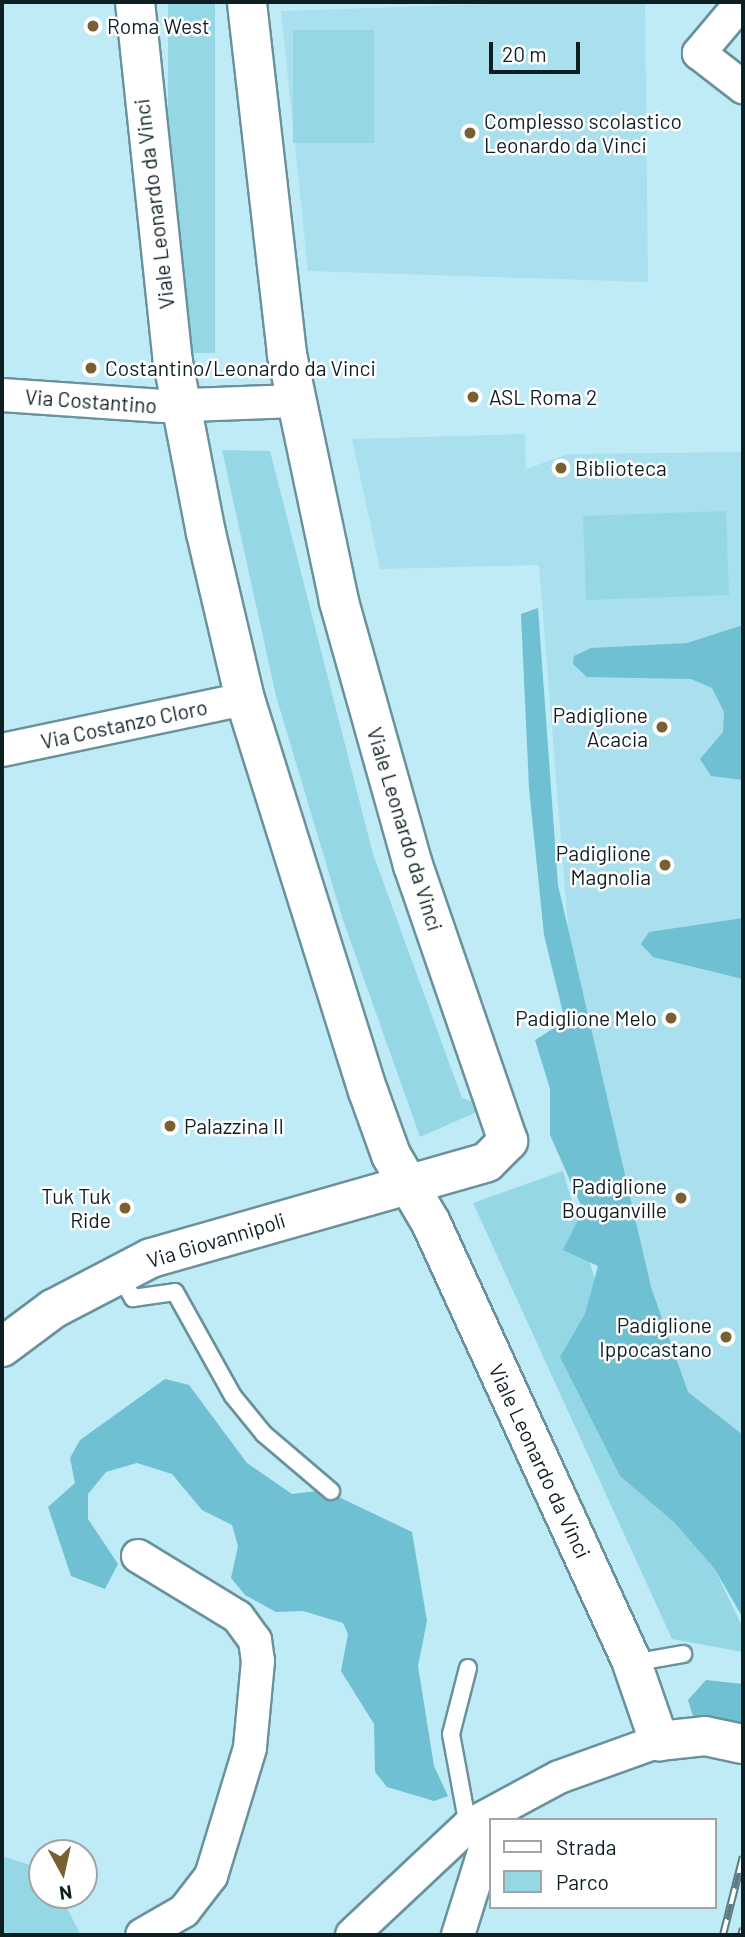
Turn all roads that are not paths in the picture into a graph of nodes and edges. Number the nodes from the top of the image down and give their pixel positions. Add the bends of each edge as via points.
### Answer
1 (135, 2) edge
2 (247, 2) edge
3 (742, 2) edge
4 (743, 87) edge
5 (2, 395) edge
6 (295, 401) junction
7 (180, 405) junction
8 (246, 699) junction
9 (2, 750) edge
10 (408, 1188) junction
11 (119, 1273) junction
12 (2, 1347) edge
13 (331, 1491) dead end
14 (138, 1556) dead end
15 (684, 1654) dead end
16 (632, 1663) junction
17 (468, 1668) dead end
18 (659, 1741) junction
19 (743, 1744) edge
20 (493, 1818) edge
21 (488, 1821) edge
22 (142, 1935) edge
23 (352, 1935) edge
24 (458, 1935) edge

1 - 7 street, Viale Leonardo da Vinci via 143,117
2 - 6 street, Viale Leonardo da Vinci via 258,136
3 - 4 street via 699,52
5 - 7 street, Via Costantino
6 - 7 street
6 - 10 street, Viale Leonardo da Vinci via 377,744 508,1133 506,1146 487,1162
7 - 8 street, Viale Leonardo da Vinci
8 - 9 street, Via Costanzo Cloro
8 - 10 street, Viale Leonardo da Vinci via 329,974 391,1155
10 - 11 street, Via Giovannipoli via 231,1231
10 - 16 street, Viale Leonardo da Vinci via 431,1223
11 - 12 street, Via Giovannipoli
11 - 13 lane via 133,1298 175,1292 233,1396 264,1434
14 - 22 street via 238,1617 255,1640 258,1661 250,1748 211,1876 184,1911
15 - 16 lane
16 - 18 street, Viale Leonardo da Vinci
17 - 21 lane via 451,1734
18 - 19 street via 705,1736
18 - 20 street via 600,1759
21 - 23 street
21 - 24 street

